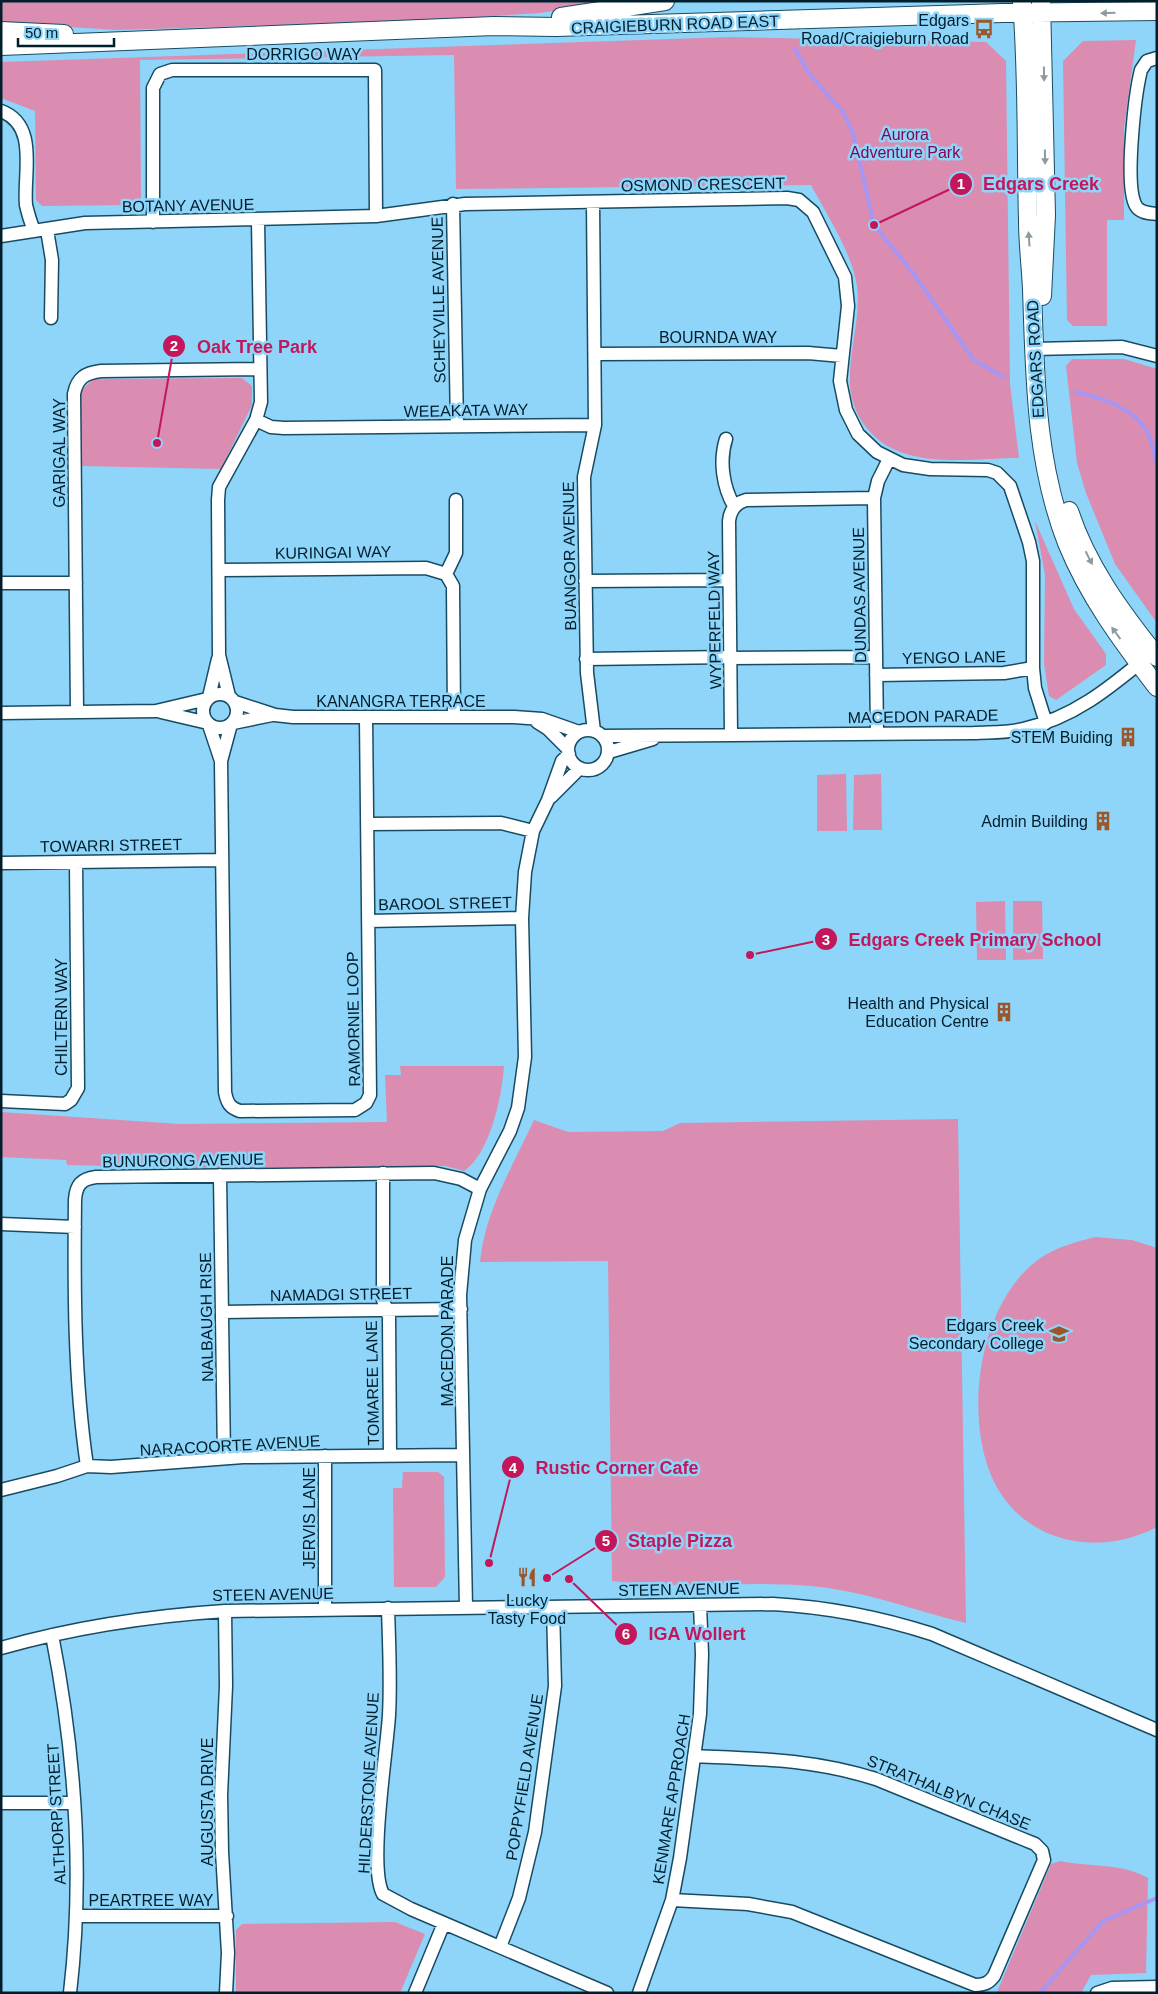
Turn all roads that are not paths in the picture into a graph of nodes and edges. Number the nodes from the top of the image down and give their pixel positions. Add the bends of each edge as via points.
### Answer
1 (665, 1) edge
2 (1023, 7) edge
3 (1041, 8) edge
4 (1157, 11) edge
5 (494, 26) junction
6 (1, 30) edge
7 (126, 40) junction
8 (1, 46) edge
9 (1157, 58) edge
10 (1, 111) edge
11 (592, 202) junction
12 (453, 204) junction
13 (1157, 214) edge
14 (376, 216) junction
15 (258, 221) junction
16 (153, 222) junction
17 (40, 230) junction
18 (1, 236) edge
19 (51, 318) dead end
20 (1038, 349) junction
21 (595, 354) junction
22 (842, 356) junction
23 (1157, 356) edge
24 (260, 369) junction
25 (256, 420) junction
26 (595, 425) junction
27 (457, 426) junction
28 (726, 439) dead end
29 (889, 459) junction
30 (874, 498) junction
31 (456, 500) dead end
32 (734, 506) junction
33 (219, 570) junction
34 (446, 574) junction
35 (729, 580) junction
36 (585, 582) junction
37 (1, 583) edge
38 (76, 583) junction
39 (1155, 654) edge
40 (220, 655) junction
41 (876, 657) junction
42 (730, 658) junction
43 (586, 659) junction
44 (1139, 664) junction
45 (1033, 668) junction
46 (876, 675) junction
47 (1157, 687) edge
48 (208, 698) junction
49 (232, 699) junction
50 (156, 711) junction
51 (77, 712) junction
52 (1, 713) edge
53 (275, 715) junction
54 (454, 717) junction
55 (366, 718) junction
56 (528, 718) junction
57 (232, 723) junction
58 (1046, 723) junction
59 (208, 724) junction
60 (579, 732) junction
61 (598, 733) junction
62 (877, 733) junction
63 (731, 735) junction
64 (670, 736) junction
65 (569, 751) junction
66 (609, 752) junction
67 (221, 761) junction
68 (580, 768) junction
69 (548, 800) junction
70 (367, 824) junction
71 (533, 831) junction
72 (222, 860) junction
73 (76, 862) junction
74 (1, 863) edge
75 (522, 918) junction
76 (368, 921) junction
77 (1, 1101) edge
78 (382, 1173) junction
79 (220, 1175) junction
80 (480, 1189) junction
81 (1, 1224) edge
82 (74, 1227) junction
83 (460, 1309) junction
84 (386, 1310) junction
85 (222, 1312) junction
86 (463, 1455) junction
87 (325, 1456) junction
88 (390, 1456) junction
89 (224, 1458) junction
90 (87, 1466) junction
91 (1, 1490) edge
92 (700, 1605) junction
93 (553, 1606) junction
94 (388, 1608) junction
95 (466, 1608) junction
96 (325, 1609) junction
97 (225, 1611) junction
98 (52, 1635) junction
99 (1, 1648) edge
100 (1157, 1730) edge
101 (694, 1756) junction
102 (1, 1803) edge
103 (74, 1803) junction
104 (672, 1900) junction
105 (76, 1916) junction
106 (227, 1916) junction
107 (444, 1923) junction
108 (500, 1947) junction
109 (577, 1980) junction
110 (963, 1980) junction
111 (1157, 1987) edge
112 (70, 1993) edge
113 (226, 1993) edge
114 (415, 1993) edge
115 (572, 1993) edge
116 (607, 1993) edge
117 (639, 1993) edge
118 (957, 1993) edge
119 (1097, 1993) edge

1 - 5 main road, CRAIGIEBURN ROAD EAST
2 - 3 main road, CRAIGIEBURN ROAD EAST
2 - 5 main road, CRAIGIEBURN ROAD EAST via 556,27
20 -> 2 main road, EDGARS ROAD via 1028,224
4 -> 3 main road, CRAIGIEBURN ROAD EAST
3 -> 20 main road, EDGARS ROAD via 1046,215
5 - 7 main road, CRAIGIEBURN ROAD EAST
6 - 7 main road, CRAIGIEBURN ROAD EAST
7 - 8 main road, CRAIGIEBURN ROAD EAST
9 - 13 street via 1147,62 1141,70 1134,110 1132,151 1135,205 1141,211
10 - 17 street via 18,121 26,138 26,205
11 - 12 street, OSMOND CRESCENT
11 - 21 street, BUANGOR AVENUE
11 - 22 street, OSMOND CRESCENT via 799,200 817,218 845,277 848,306
12 - 14 street
12 - 27 street, SCHEYVILLE AVENUE
14 - 15 street, BOTANY AVENUE
14 - 16 street, DORRIGO WAY via 375,70 172,70 160,74 152,88
15 - 16 street, BOTANY AVENUE
15 - 24 street
16 - 17 street, BOTANY AVENUE via 85,223
17 - 18 street, BOTANY AVENUE
17 - 19 street via 52,260
20 - 23 street via 1122,347
20 -> 39 main road, EDGARS ROAD via 1059,483 1074,527 1104,585
44 -> 20 main road, EDGARS ROAD via 1095,601 1067,542 1042,448 1037,414
21 - 22 street, BOURNDA WAY via 815,353
21 - 26 street, BUANGOR AVENUE
22 - 29 street, OSMOND CRESCENT via 842,394 850,422 868,445
24 - 25 street via 261,402
24 - 38 street, GARIGAL WAY via 101,371 78,380 74,394
25 - 27 street, WEEAKATA WAY via 271,427 284,428
25 - 33 street via 220,487
26 - 27 street, WEEAKATA WAY
26 - 36 street, BUANGOR AVENUE via 584,477
28 - 32 street via 725,484
29 - 30 street, DUNDAS AVENUE
29 - 45 street, OSMOND CRESCENT via 918,469 988,470 997,473 1010,486 1033,561
30 - 32 street via 749,500
30 - 41 street, DUNDAS AVENUE
31 - 34 street via 456,554
32 - 35 street, WYPERFELD WAY via 729,521
33 - 34 street, KURINGAI WAY via 426,568
33 - 40 street
34 - 54 street via 453,586
35 - 36 street
35 - 42 street, WYPERFELD WAY
36 - 43 street, BUANGOR AVENUE
37 - 38 street
38 - 51 street, GARIGAL WAY
39 - 44 street, MACEDON PARADE
40 - 48 street
40 - 49 street
41 - 42 street
41 - 46 street, DUNDAS AVENUE
42 - 43 street
42 - 63 street, WYPERFELD WAY
43 - 61 street, BUANGOR AVENUE
44 - 47 main road, EDGARS ROAD
44 - 58 street, MACEDON PARADE via 1088,703
45 - 46 street, YENGO LANE via 1004,672
45 - 58 street, OSMOND CRESCENT via 1035,688
46 - 62 street, DUNDAS AVENUE
48 - 49 street via 219,694
48 - 50 street
48 - 59 street via 202,712
49 - 53 street, KANANGRA TERRACE
49 - 57 street via 237,715
50 - 51 street
50 - 59 street
51 - 52 street
53 - 55 street, KANANGRA TERRACE
53 - 57 street, KANANGRA TERRACE
54 - 55 street, KANANGRA TERRACE
54 - 56 street, KANANGRA TERRACE
55 - 70 street, RAMORNIE LOOP
56 - 60 street, KANANGRA TERRACE via 542,719
56 - 65 street, KANANGRA TERRACE via 548,729
57 - 59 street via 218,728
57 - 67 street, RAMORNIE LOOP
58 - 62 street, MACEDON PARADE via 1009,731
59 - 67 street, RAMORNIE LOOP
60 - 61 street
60 - 65 street via 572,739
61 - 64 street, MACEDON PARADE
61 - 66 street via 606,740
62 - 63 street, MACEDON PARADE
63 - 64 street, MACEDON PARADE
64 - 66 street, MACEDON PARADE
65 - 68 street via 573,763
65 - 69 street, MACEDON PARADE via 562,760
66 - 68 street via 602,766
67 - 72 street, RAMORNIE LOOP
68 - 69 street, MACEDON PARADE
69 - 71 street, MACEDON PARADE
70 - 71 street via 501,823
70 - 76 street, RAMORNIE LOOP
71 - 75 street, MACEDON PARADE via 524,872
72 - 73 street, TOWARRI STREET
72 - 76 street, RAMORNIE LOOP via 225,1092 233,1109 250,1112 338,1111 355,1110 366,1104 370,1095
73 - 74 street, TOWARRI STREET
73 - 77 street, CHILTERN WAY via 78,1088 65,1104
75 - 76 street, BAROOL STREET
75 - 80 street, MACEDON PARADE via 525,1057 522,1089 510,1131
78 - 79 street, BUNURONG AVENUE
78 - 80 street, BUNURONG AVENUE via 450,1175
78 - 84 street, TOMAREE LANE via 383,1296
79 - 82 street, BUNURONG AVENUE via 88,1178 76,1188
79 - 85 street, NALBAUGH RISE
80 - 83 street, MACEDON PARADE via 465,1240
81 - 82 street
82 - 90 street, BUNURONG AVENUE via 78,1409
83 - 84 street, NAMADGI STREET
83 - 86 street, MACEDON PARADE
84 - 85 street, NAMADGI STREET
84 - 88 street, TOMAREE LANE via 389,1317
85 - 89 street, NALBAUGH RISE
86 - 88 street, NARACOORTE AVENUE
86 - 95 street, MACEDON PARADE
87 - 88 street, NARACOORTE AVENUE
87 - 89 street, NARACOORTE AVENUE
87 - 96 street, JERVIS LANE
89 - 90 street, NARACOORTE AVENUE
90 - 91 street, NARACOORTE AVENUE
92 - 93 street, STEEN AVENUE
92 - 100 street, STEEN AVENUE via 810,1606 894,1622 932,1634
92 - 101 street, KENMARE APPROACH via 702,1687
93 - 95 street, STEEN AVENUE
93 - 108 street, POPPYFIELD AVENUE via 555,1686 535,1832 519,1898
94 - 95 street, STEEN AVENUE
94 - 96 street, STEEN AVENUE
94 - 107 street, HILDERSTONE AVENUE via 389,1708 379,1817 379,1884 386,1898
96 - 97 street, STEEN AVENUE
97 - 98 street, STEEN AVENUE via 128,1620
97 - 106 street, AUGUSTA DRIVE via 221,1822
98 - 99 street, STEEN AVENUE
98 - 103 street, ALTHORP STREET via 64,1704
101 - 104 street, KENMARE APPROACH
101 - 110 street, STRATHALBYN CHASE via 786,1759 851,1771 1039,1847 1044,1854 1043,1865 994,1976 981,1985
102 - 103 street
103 - 105 street, ALTHORP STREET
104 - 110 street, STRATHALBYN CHASE via 748,1904 792,1912
104 - 117 street, KENMARE APPROACH
105 - 106 street, PEARTREE WAY
105 - 112 street, ALTHORP STREET
106 - 113 street, AUGUSTA DRIVE
107 - 108 street, HILDERSTONE AVENUE
107 - 114 street
108 - 109 street, HILDERSTONE AVENUE
109 - 115 street
109 - 116 street, HILDERSTONE AVENUE
110 - 118 street
111 - 119 street via 1112,1988

